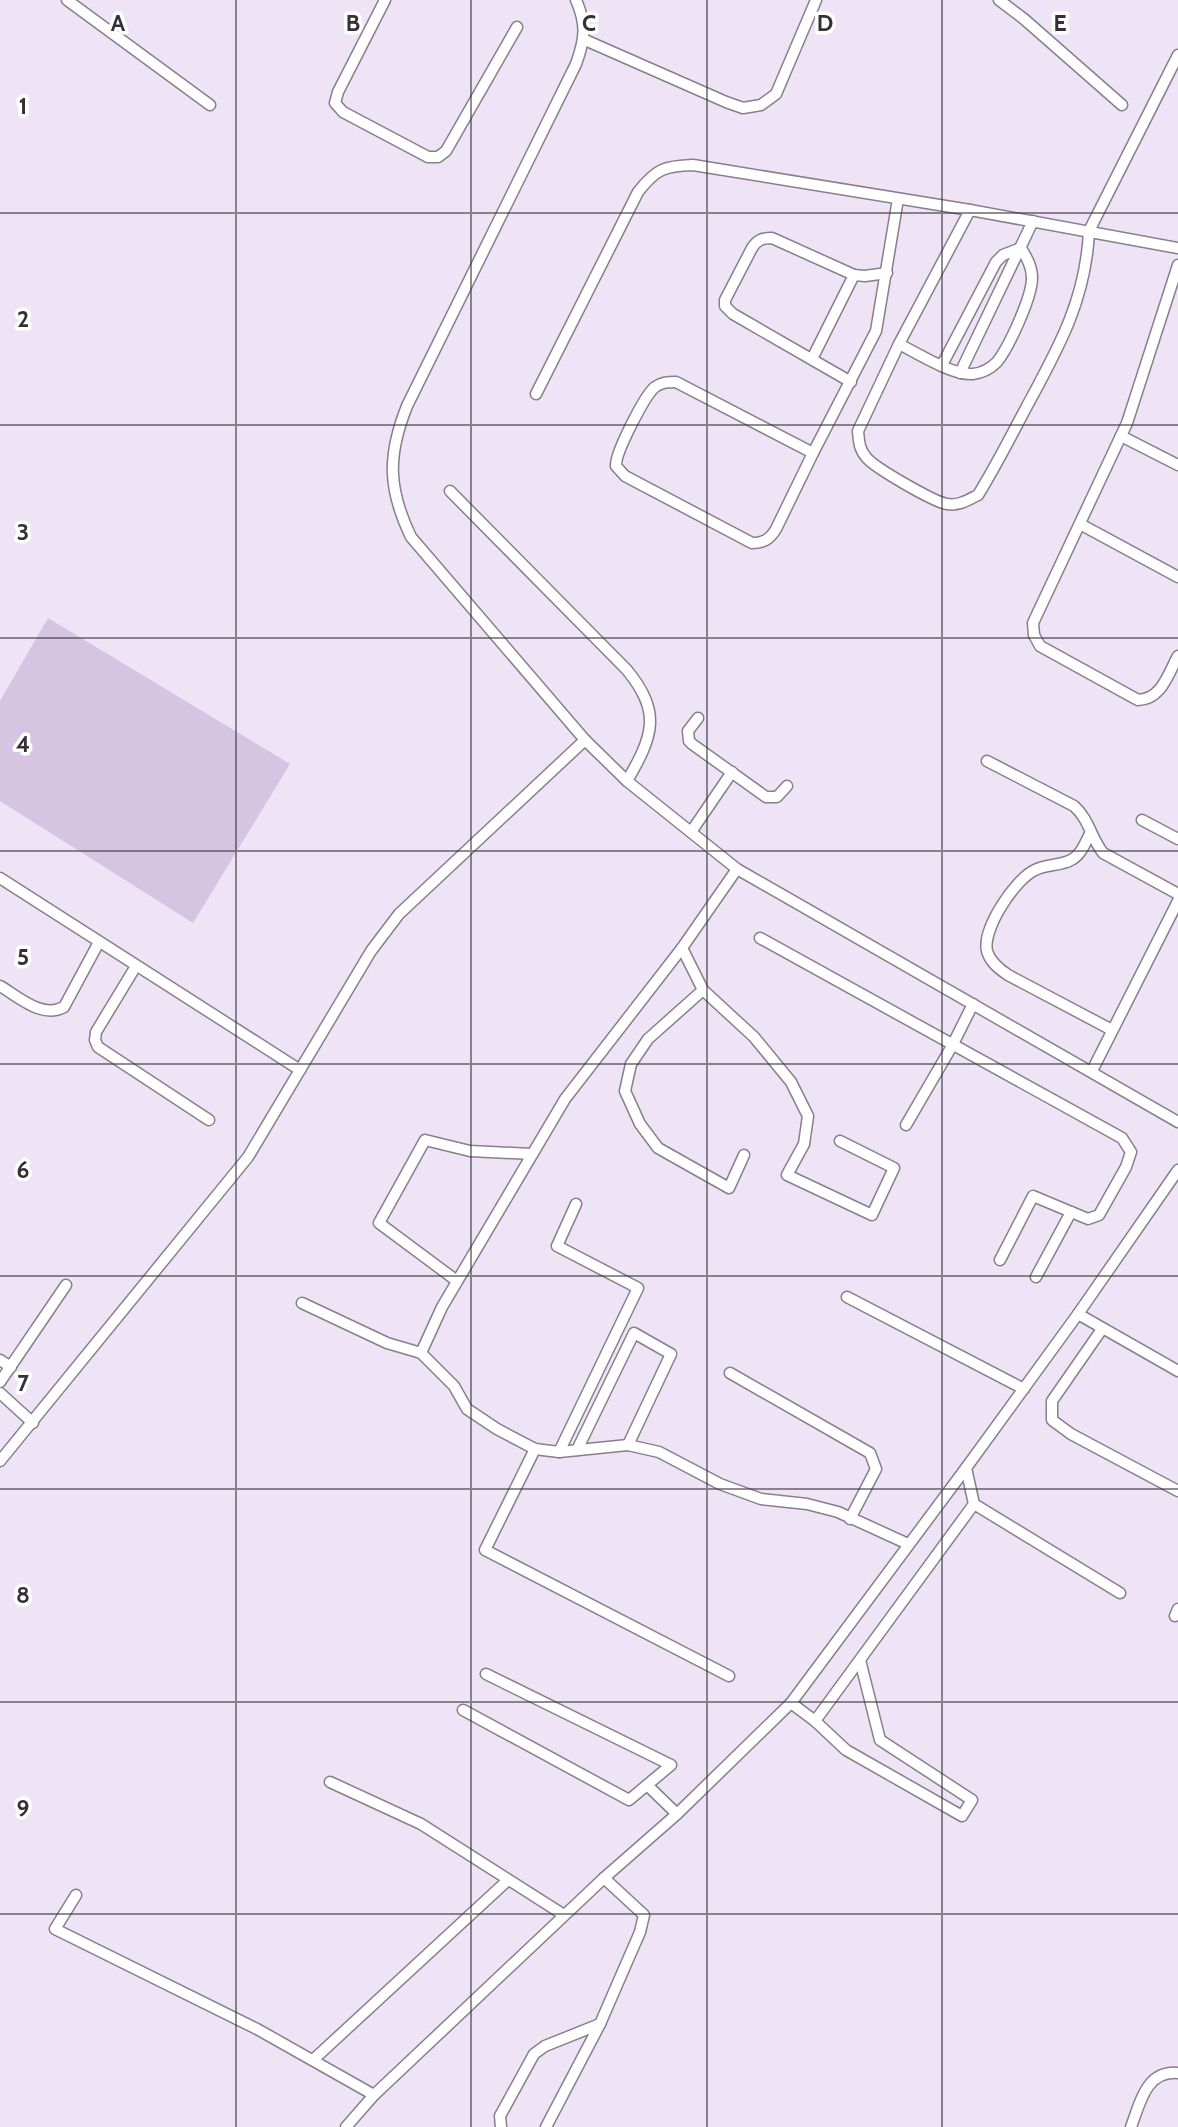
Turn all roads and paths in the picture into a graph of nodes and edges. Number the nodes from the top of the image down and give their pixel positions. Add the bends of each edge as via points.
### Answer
1 (67, 0) edge
2 (385, 0) edge
3 (576, 0) edge
4 (816, 0) edge
5 (999, 0) edge
6 (517, 27) dead end
7 (585, 40) junction
8 (1178, 55) edge
9 (210, 105) dead end
10 (1122, 105) dead end
11 (898, 199) junction
12 (970, 210) junction
13 (1033, 221) junction
14 (1090, 231) junction
15 (1021, 248) junction
16 (1178, 248) edge
17 (1178, 265) edge
18 (887, 273) junction
19 (854, 275) junction
20 (899, 344) junction
21 (812, 359) junction
22 (942, 365) junction
23 (960, 373) junction
24 (851, 382) junction
25 (537, 394) dead end
26 (1121, 436) junction
27 (813, 453) junction
28 (1178, 465) edge
29 (450, 491) dead end
30 (1080, 524) junction
31 (1178, 577) edge
32 (1178, 656) edge
33 (698, 718) dead end
34 (585, 740) junction
35 (987, 761) dead end
36 (732, 772) junction
37 (627, 781) junction
38 (787, 786) dead end
39 (1142, 820) dead end
40 (691, 832) junction
41 (1090, 834) junction
42 (1178, 839) edge
43 (737, 869) junction
44 (0, 878) edge
45 (1178, 894) edge
46 (1178, 901) edge
47 (760, 938) dead end
48 (99, 942) junction
49 (682, 948) junction
50 (136, 966) junction
51 (0, 986) edge
52 (704, 990) junction
53 (974, 1004) junction
54 (1112, 1030) junction
55 (953, 1046) junction
56 (300, 1070) junction
57 (1092, 1071) junction
58 (209, 1120) dead end
59 (1178, 1122) edge
60 (906, 1125) dead end
61 (840, 1141) dead end
62 (532, 1154) junction
63 (744, 1155) dead end
64 (1178, 1170) edge
65 (576, 1204) dead end
66 (1071, 1212) junction
67 (1000, 1260) dead end
68 (1036, 1277) dead end
69 (457, 1281) junction
70 (66, 1285) dead end
71 (847, 1297) dead end
72 (302, 1303) dead end
73 (1078, 1314) junction
74 (1102, 1329) junction
75 (421, 1353) junction
76 (0, 1360) edge
77 (11, 1367) junction
78 (1178, 1371) edge
79 (730, 1373) dead end
80 (0, 1382) edge
81 (1024, 1389) junction
82 (0, 1393) edge
83 (33, 1423) junction
84 (628, 1445) junction
85 (535, 1449) junction
86 (577, 1450) junction
87 (559, 1452) junction
88 (0, 1461) edge
89 (966, 1468) junction
90 (1178, 1491) edge
91 (974, 1504) junction
92 (850, 1520) junction
93 (908, 1544) junction
94 (1120, 1593) dead end
95 (860, 1660) junction
96 (486, 1674) dead end
97 (729, 1676) dead end
98 (792, 1703) junction
99 (463, 1710) dead end
100 (815, 1721) junction
101 (330, 1782) dead end
102 (646, 1785) junction
103 (677, 1814) junction
104 (604, 1878) junction
105 (509, 1880) junction
106 (76, 1895) dead end
107 (564, 1915) junction
108 (600, 2024) junction
109 (313, 2060) junction
110 (1178, 2073) edge
111 (374, 2095) junction
112 (346, 2127) edge
113 (501, 2127) edge
114 (546, 2127) edge
115 (1130, 2127) edge

1 - 9 lane
2 - 6 lane via 335,103 428,157 446,151
3 - 7 lane
4 - 7 lane via 776,94 761,105 743,108 726,102
5 - 10 lane
7 - 34 lane via 407,406 392,458 399,512 411,537
8 - 14 lane
11 - 12 lane
11 - 18 lane
11 - 25 lane via 693,165 668,166 650,176 638,192
12 - 13 lane
12 - 20 lane
13 - 14 lane
13 - 15 lane
14 - 16 lane
14 - 20 lane via 1082,290 1065,330 982,489 963,503 947,504 931,497 878,467 859,446 858,431
15 - 22 lane via 996,262
15 - 23 lane
15 - 23 lane via 1031,267 1031,289 1002,355 984,371
17 - 26 lane
18 - 19 lane
18 - 24 lane via 876,331
19 - 21 lane
19 - 21 lane via 764,238 752,248 727,295 728,310
20 - 22 lane
21 - 24 lane
22 - 23 lane
24 - 27 lane
26 - 28 lane
26 - 30 lane
27 - 27 lane via 676,382 653,389 615,466 625,476 752,543 762,543 771,537
29 - 37 lane via 642,689 650,713 649,738
30 - 31 lane
30 - 32 lane via 1034,622 1040,646 1138,700 1156,695
33 - 36 lane via 688,731 689,741
34 - 37 lane
34 - 56 lane via 399,914 371,951
35 - 41 lane via 1074,806
36 - 38 lane via 766,797 777,797
36 - 40 lane
37 - 40 lane
39 - 42 lane
40 - 43 lane
41 - 45 lane via 1103,853
41 - 54 lane via 1070,861 1033,870 1013,889 986,938 988,953 1008,975
43 - 49 lane
43 - 53 lane
44 - 48 lane
46 - 54 lane
47 - 55 lane
48 - 50 lane
48 - 51 lane via 64,1007 55,1012 44,1012
49 - 52 lane
49 - 62 lane via 565,1099
50 - 56 lane
50 - 58 lane via 95,1040 104,1052
52 - 61 lane via 791,1082 808,1116 804,1144 787,1175 872,1215 894,1168
52 - 63 lane via 648,1039 631,1064 625,1091 640,1124 658,1148 729,1188
53 - 55 lane
53 - 57 lane
54 - 57 lane
55 - 60 lane
55 - 66 lane via 1122,1138 1131,1152 1099,1215 1088,1219
56 - 83 lane via 248,1157
57 - 59 lane
62 - 69 lane
62 - 69 lane via 470,1151 425,1140 379,1223
64 - 73 lane
65 - 87 lane via 557,1246 638,1287
66 - 67 lane via 1032,1196
66 - 68 lane
69 - 75 lane
70 - 77 lane
71 - 81 lane
72 - 75 lane via 387,1343
73 - 74 lane
73 - 81 lane
74 - 78 lane
74 - 90 lane via 1052,1401 1052,1420
75 - 85 lane via 454,1386 467,1409
76 - 77 lane
77 - 80 lane
79 - 92 lane via 870,1452 876,1469
81 - 89 lane
82 - 83 lane
83 - 88 lane
84 - 86 lane
84 - 86 lane via 671,1354 634,1333
84 - 92 lane via 659,1452 720,1484 761,1499 807,1504
85 - 87 lane
85 - 97 lane via 485,1549
86 - 87 lane
89 - 91 lane
89 - 93 lane
91 - 94 lane
91 - 95 lane
92 - 93 lane
93 - 98 lane
95 - 100 lane
95 - 100 lane via 880,1740 972,1800 962,1816 846,1751
96 - 102 lane via 671,1765
98 - 100 lane
98 - 103 lane
99 - 102 lane via 629,1800
101 - 105 lane via 421,1824
102 - 103 lane
103 - 104 lane
104 - 107 lane
104 - 108 lane via 644,1915
105 - 107 lane
105 - 109 lane
106 - 109 lane via 55,1929
107 - 111 lane
108 - 113 lane via 534,2054 500,2116
108 - 114 lane
109 - 111 lane
110 - 115 lane via 1158,2075 1147,2086
111 - 112 lane

